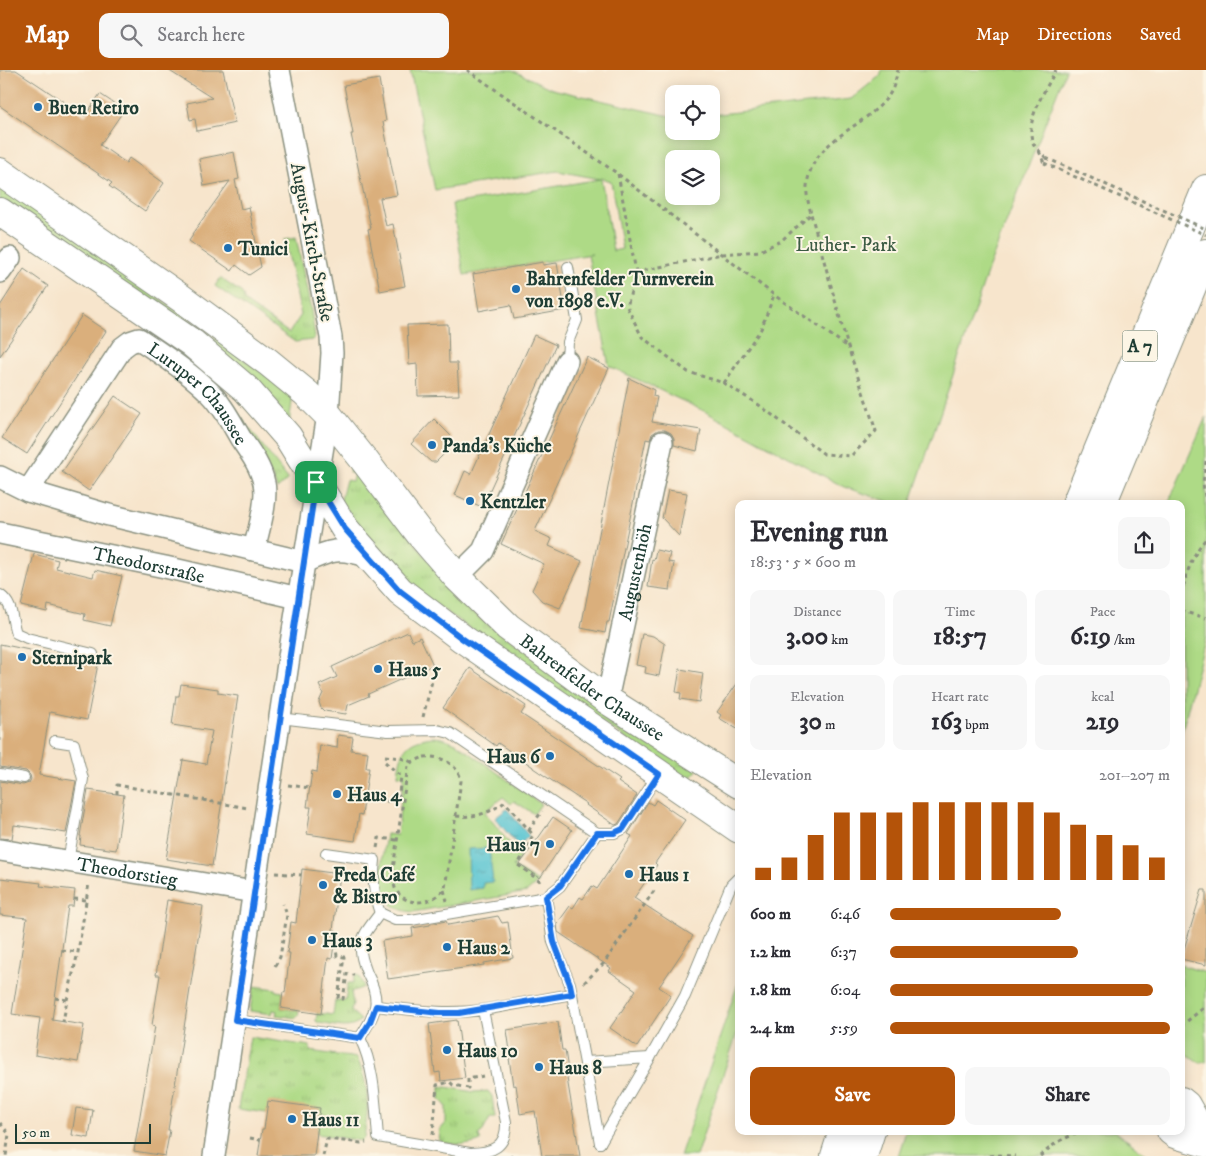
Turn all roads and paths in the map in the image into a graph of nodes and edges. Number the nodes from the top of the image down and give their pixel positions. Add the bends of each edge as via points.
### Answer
1 (279, 70) edge
2 (467, 70) edge
3 (898, 70) edge
4 (1056, 70) edge
5 (1036, 146) junction
6 (0, 172) edge
7 (618, 174) junction
8 (1206, 190) edge
9 (0, 212) edge
10 (811, 214) junction
11 (1206, 229) edge
12 (28, 231) junction
13 (0, 232) edge
14 (1206, 235) edge
15 (1206, 253) edge
16 (722, 254) junction
17 (568, 267) dead end
18 (636, 272) junction
19 (774, 295) junction
20 (848, 347) junction
21 (567, 361) joint
22 (724, 383) junction
23 (328, 415) junction
24 (662, 442) dead end
25 (1206, 461) edge
26 (0, 477) edge
27 (316, 482) junction
28 (28, 491) junction
29 (1078, 500) edge
30 (1104, 500) edge
31 (1206, 503) edge
32 (0, 532) edge
33 (1206, 539) edge
34 (254, 550) junction
35 (367, 556) junction
36 (304, 562) junction
37 (458, 577) junction
38 (1185, 581) edge
39 (0, 595) edge
40 (298, 598) junction
41 (1185, 613) edge
42 (1206, 618) edge
43 (93, 654) dead end
44 (435, 669) dead end
45 (607, 700) junction
46 (280, 718) junction
47 (422, 731) junction
48 (55, 742) dead end
49 (385, 756) dead end
50 (385, 762) dead end
51 (412, 762) junction
52 (0, 774) edge
53 (659, 774) junction
54 (24, 778) dead end
55 (735, 781) edge
56 (293, 786) dead end
57 (310, 788) dead end
58 (117, 794) dead end
59 (549, 800) junction
60 (386, 801) dead end
61 (266, 811) junction
62 (456, 816) junction
63 (735, 826) edge
64 (530, 830) junction
65 (597, 833) junction
66 (383, 838) dead end
67 (397, 840) junction
68 (0, 850) edge
69 (326, 853) dead end
70 (68, 861) junction
71 (92, 865) junction
72 (257, 871) junction
73 (301, 875) dead end
74 (735, 882) edge
75 (656, 888) dead end
76 (254, 892) junction
77 (546, 897) junction
78 (74, 899) dead end
79 (86, 900) junction
80 (283, 904) dead end
81 (380, 913) junction
82 (283, 937) junction
83 (289, 937) dead end
84 (343, 945) dead end
85 (62, 950) dead end
86 (78, 952) junction
87 (275, 966) dead end
88 (366, 971) junction
89 (572, 994) junction
90 (55, 998) dead end
91 (67, 1000) junction
92 (376, 1006) junction
93 (1206, 1006) edge
94 (483, 1010) junction
95 (235, 1020) junction
96 (63, 1022) dead end
97 (1185, 1023) edge
98 (360, 1038) junction
99 (650, 1058) junction
100 (584, 1062) junction
101 (468, 1079) dead end
102 (1185, 1104) edge
103 (0, 1123) edge
104 (842, 1135) edge
105 (870, 1135) edge
106 (1072, 1135) edge
107 (1179, 1135) edge
108 (378, 1137) junction
109 (250, 1138) dead end
110 (260, 1140) dead end
111 (1206, 1141) edge
112 (432, 1146) junction
113 (1206, 1151) edge
114 (6, 1156) edge
115 (214, 1156) edge
116 (323, 1156) edge
117 (835, 1156) edge
118 (863, 1156) edge
119 (990, 1156) edge
120 (1015, 1156) edge
121 (1040, 1156) edge
122 (1205, 1156) edge

1 - 23 street, August-Kirch-Straße via 331,337
2 - 7 path
3 - 10 path via 891,93 877,110 837,137 822,152 810,172 807,188
4 - 5 path via 1038,104 1031,127 1032,142
5 - 11 path, bridge via 1046,158
5 - 14 path, bridge via 1044,164
6 - 23 main road via 289,378
7 - 16 path
7 - 18 path
8 - 29 main road, A 7
9 - 12 main road, Luruper Chaussee
10 - 16 path via 781,241 760,251
10 - 20 path
12 - 13 street
12 - 27 main road, Luruper Chaussee via 192,343 231,375 288,437
15 - 30 main road, A 7
16 - 18 path
16 - 19 path
17 - 21 lane via 577,320 568,342
18 - 22 path via 627,307 642,337 688,372
19 - 20 path
19 - 22 path via 760,329
20 - 22 path via 876,431 851,456 824,454
21 - 37 street via 483,551
23 - 27 street
23 - 37 main road, Bahrenfelder Chaussee via 420,534
24 - 45 street, Augustenhöh
25 - 31 path via 1203,483
26 - 28 street
27 - 35 main road, Bahrenfelder Chaussee via 345,529
27 - 36 street
28 - 34 street via 105,514
28 - 34 street, Luruper Chaussee via 122,348 139,339 207,390 250,452 262,476 264,491
32 - 40 street, Theodorstraße
33 - 38 path via 1191,562
34 - 36 street
35 - 36 street via 338,550
35 - 53 main road, Bahrenfelder Chaussee via 400,591 463,639
36 - 40 street
37 - 45 main road, Bahrenfelder Chaussee via 508,626
39 - 43 lane via 12,609 16,633
40 - 46 street
41 - 42 path
44 - 47 path
45 - 55 main road, Bahrenfelder Chaussee
46 - 47 lane via 388,731
46 - 61 street
47 - 59 lane via 450,733
48 - 70 lane via 74,744 83,779
49 - 51 path
50 - 60 path via 401,776 398,802
51 - 62 path via 434,757 448,762 456,770 460,776
51 - 67 path via 408,766
52 - 54 lane
53 - 63 main road, Bahrenfelder Chaussee
53 - 65 lane via 623,829 614,833
56 - 57 path
58 - 61 path via 117,786
59 - 64 path
59 - 65 lane
61 - 72 street
62 - 64 path via 484,814 505,802
62 - 67 path via 445,888 432,899 409,901 395,888 392,876
64 - 77 path via 533,835 518,865 540,881
65 - 77 lane via 560,886
66 - 67 path
68 - 70 street, Theodorstieg
69 - 81 lane via 375,860 374,891
70 - 71 street, Theodorstieg
71 - 76 street, Theodorstieg
71 - 79 path
72 - 73 path
72 - 76 street
74 - 99 lane via 685,996
75 - 89 path via 604,964
76 - 95 street
77 - 81 lane via 410,920 395,920
77 - 89 lane via 554,942
78 - 79 path
79 - 86 path
80 - 82 path via 287,915
81 - 88 lane via 361,947
82 - 83 path
82 - 87 path
84 - 88 path via 334,942 337,956 344,957 338,998 343,999 347,974
85 - 86 path
86 - 91 path
88 - 92 lane
89 - 94 lane
89 - 100 lane
90 - 91 path
91 - 96 path
92 - 94 lane via 440,1013
92 - 98 lane
93 - 97 path
94 - 112 lane via 506,1122 505,1137 494,1149 484,1153
95 - 98 lane
95 - 115 street
98 - 108 lane via 373,1082
99 - 100 lane
99 - 100 lane via 600,1143
101 - 112 path via 468,1088 450,1082 437,1085
102 - 111 main road
103 - 114 path via 9,1134
104 - 117 main road
105 - 118 main road
106 - 121 path
107 - 111 main road
108 - 112 lane
108 - 116 path via 361,1143 327,1139
109 - 110 path
113 - 122 street
119 - 120 path

